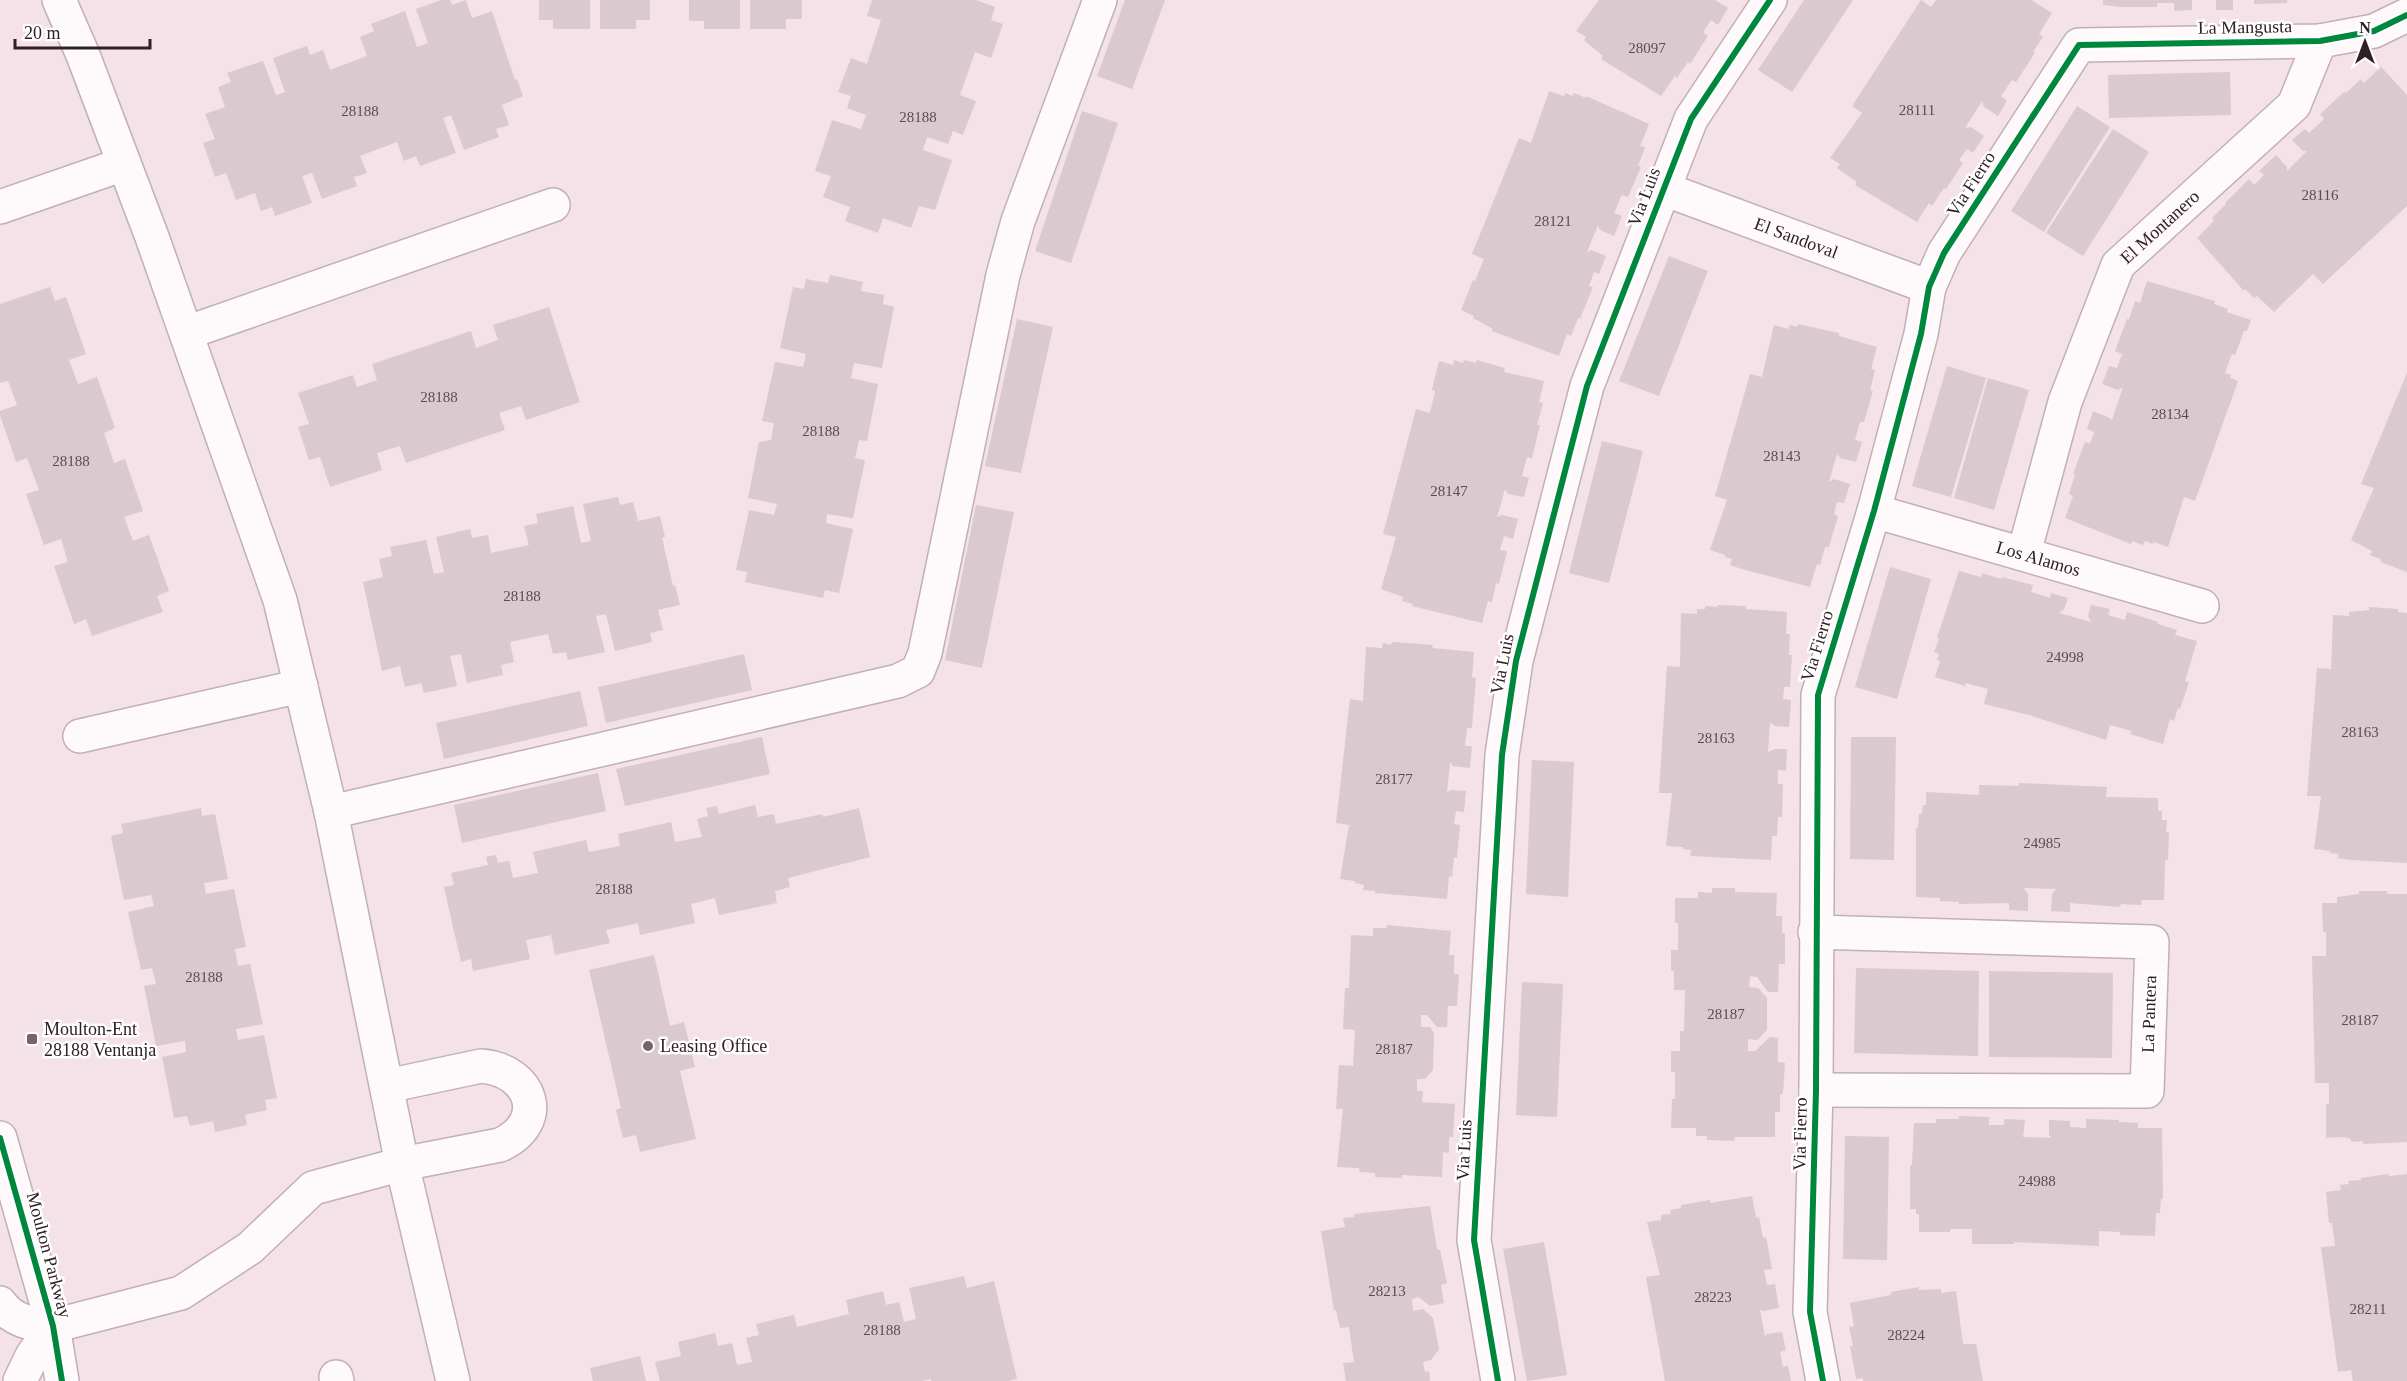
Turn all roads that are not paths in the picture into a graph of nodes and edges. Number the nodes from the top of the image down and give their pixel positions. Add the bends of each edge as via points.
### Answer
1 (59, 0) edge
2 (1100, 0) edge
3 (1770, 0) edge
4 (2407, 15) edge
5 (2320, 41) junction
6 (2079, 45) joint
7 (124, 164) junction
8 (1664, 189) junction
9 (553, 205) dead end
10 (0, 207) edge
11 (1929, 287) junction
12 (186, 333) junction
13 (1874, 511) junction
14 (2024, 553) junction
15 (2202, 606) dead end
16 (301, 686) junction
17 (80, 736) dead end
18 (331, 812) junction
19 (1815, 932) junction
20 (387, 1086) junction
21 (1816, 1090) junction
22 (0, 1138) edge
23 (402, 1164) junction
24 (0, 1303) edge
25 (53, 1326) junction
26 (20, 1381) edge
27 (62, 1381) edge
28 (453, 1381) edge
29 (1498, 1381) edge
30 (1823, 1381) edge

1 - 7 street
2 - 18 street via 1018,221 1003,275 918,671 898,681
3 - 8 street, Via Luis via 1691,119
4 - 5 street, La Mangusta via 2374,31
5 - 6 street, La Mangusta
5 - 14 street, El Montanero via 2294,105 2118,265 2065,402
6 - 11 street, Via Fierro via 1944,253
7 - 10 street
7 - 12 street
8 - 11 street, El Sandoval
8 - 29 street, Via Luis via 1587,386 1515,661 1502,755 1474,1240
9 - 12 street
11 - 13 street, Via Fierro via 1921,334
12 - 16 street via 280,600
13 - 14 street, Los Alamos
13 - 19 street, Via Fierro via 1818,695
14 - 15 street, Los Alamos
16 - 17 street
16 - 18 street
18 - 20 street
19 - 21 street, Via Fierro
19 - 21 street, La Pantera via 2152,942 2147,1091
20 - 23 street
20 - 23 street via 481,1066 497,1067 525,1088 530,1106 524,1125 513,1139 500,1145
21 - 30 street, Via Fierro via 1810,1312
22 - 25 street, Moulton Parkway
23 - 25 street via 314,1188 250,1248 181,1293
23 - 28 street
24 - 25 street via 24,1323
25 - 26 street
25 - 27 street, Moulton Parkway

